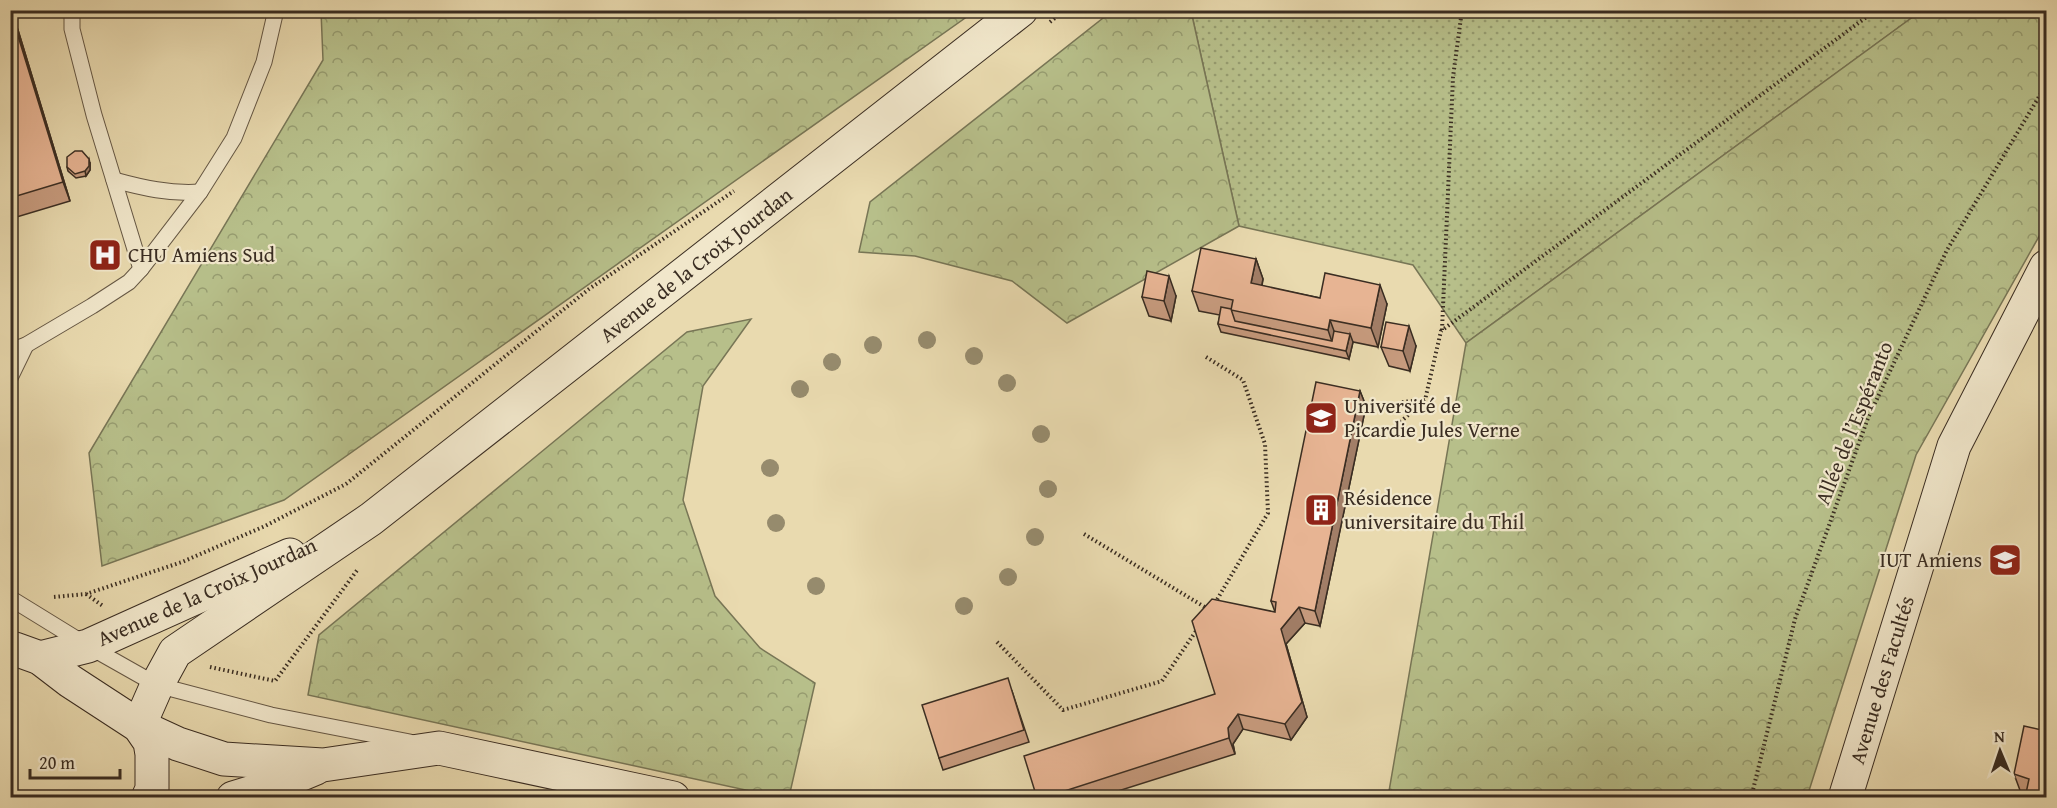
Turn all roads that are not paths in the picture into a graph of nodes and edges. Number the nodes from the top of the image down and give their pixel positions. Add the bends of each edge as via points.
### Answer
1 (72, 10) edge
2 (276, 10) edge
3 (1022, 10) edge
4 (114, 180) junction
5 (200, 192) junction
6 (2046, 267) edge
7 (141, 269) junction
8 (26, 345) junction
9 (10, 351) edge
10 (10, 378) edge
11 (371, 519) junction
12 (10, 598) edge
13 (88, 646) junction
14 (25, 654) edge
15 (157, 685) junction
16 (139, 726) junction
17 (439, 748) junction
18 (323, 765) junction
19 (148, 798) edge
20 (233, 798) edge
21 (673, 798) edge
22 (1845, 798) edge

1 - 4 lane via 72,29
2 - 5 lane via 264,62 234,138
3 - 11 street, Avenue de la Croix Jourdan
4 - 5 lane via 177,194
4 - 7 lane
5 - 7 lane
6 - 22 street, Avenue des Facultés via 1954,446
7 - 8 lane via 129,282
8 - 9 lane
8 - 10 lane
11 - 13 street, Avenue de la Croix Jourdan
11 - 15 street, Avenue de la Croix Jourdan via 176,652
12 - 13 lane
13 - 14 street, Avenue de la Croix Jourdan
13 - 15 lane
14 - 16 street
15 - 16 street, Avenue de la Croix Jourdan
15 - 17 lane via 271,715
16 - 18 street via 224,759
16 - 19 street via 150,742 152,754 152,789
17 - 18 street
17 - 21 street
18 - 20 street

